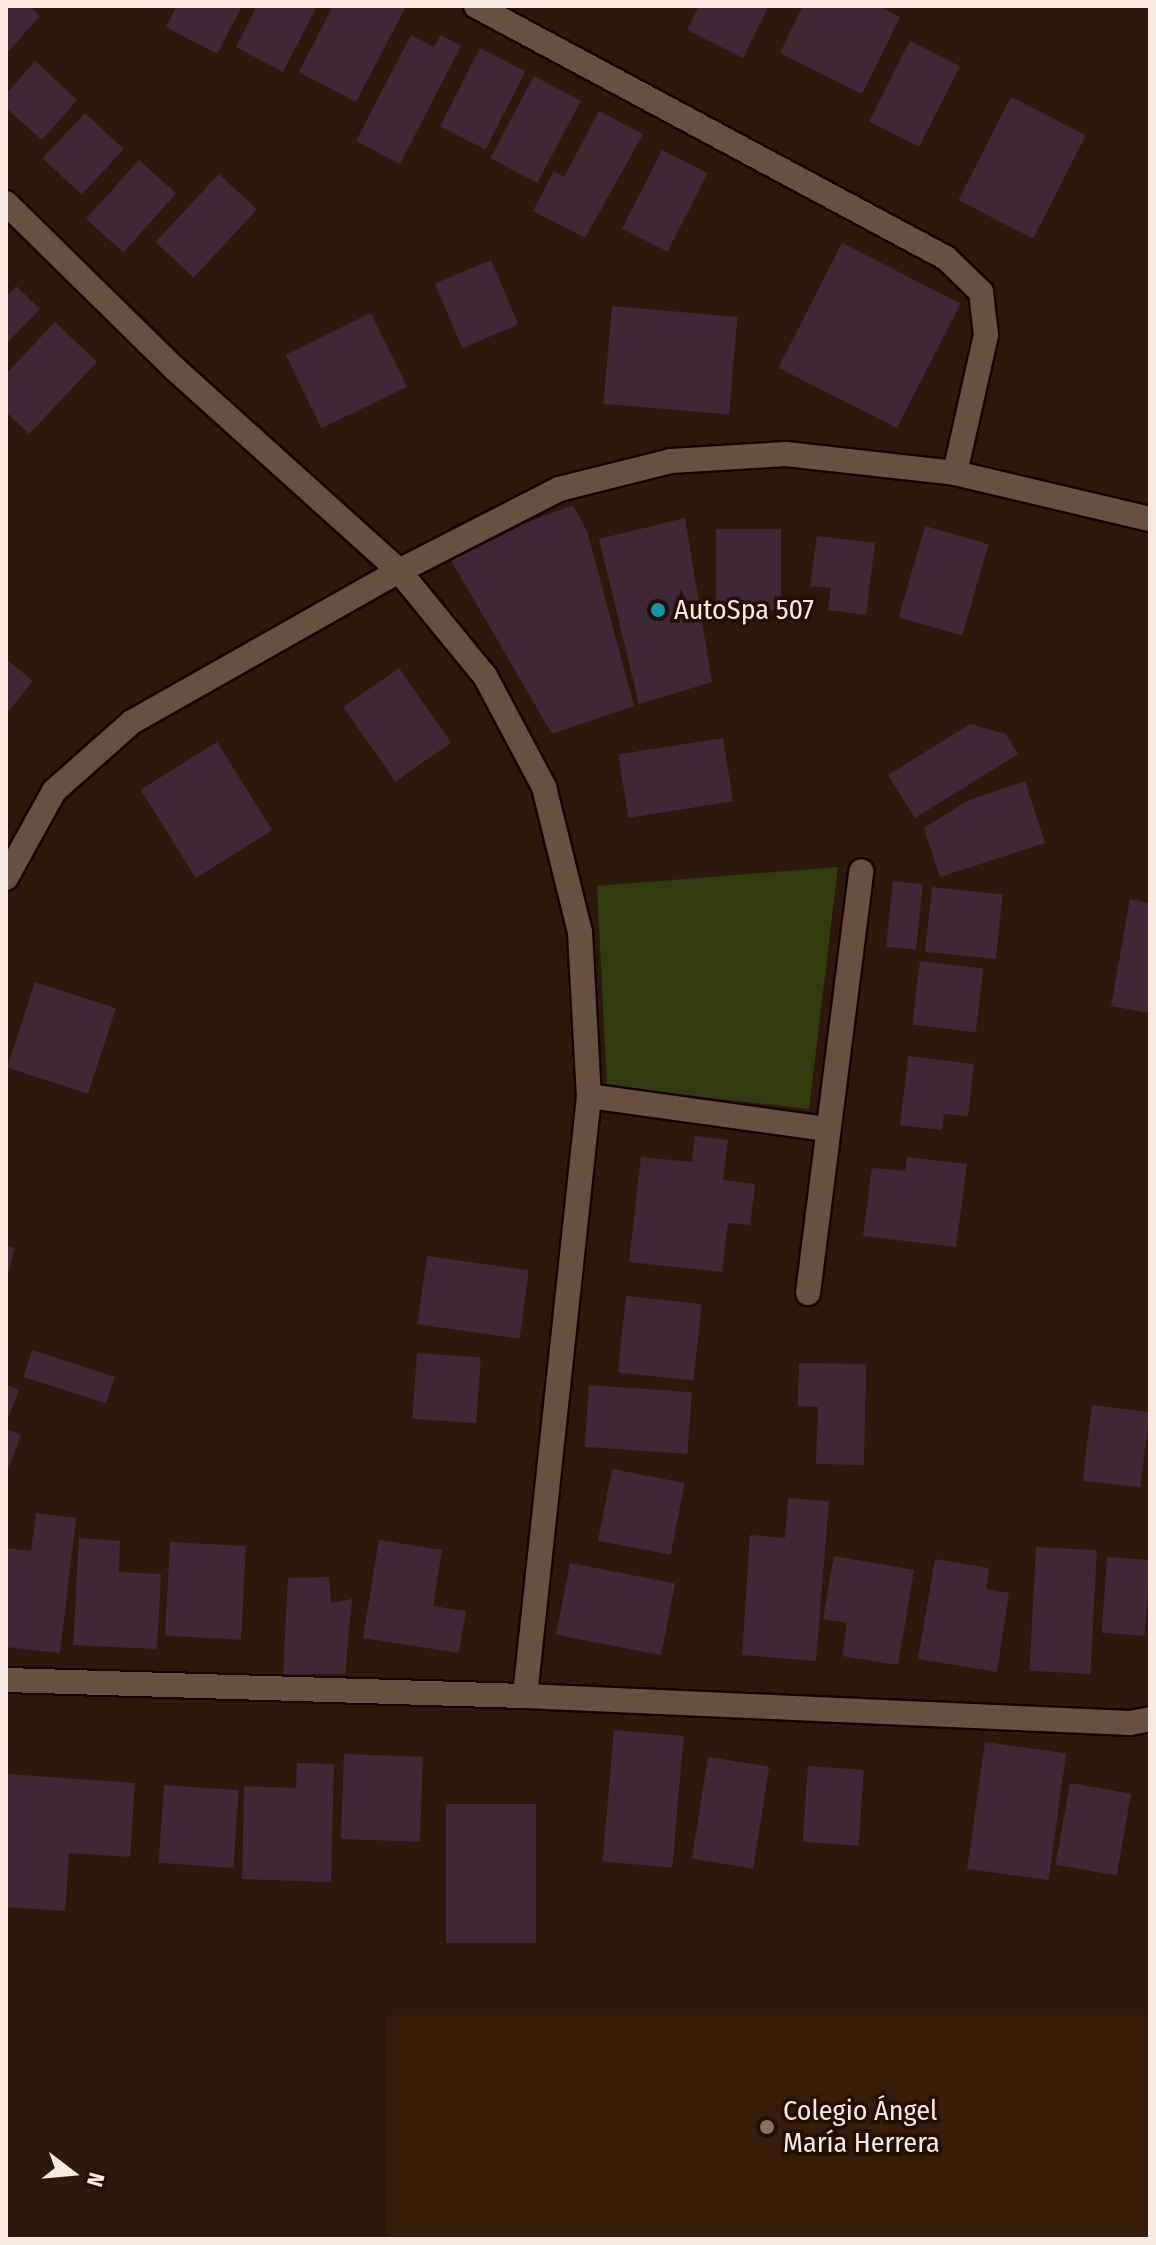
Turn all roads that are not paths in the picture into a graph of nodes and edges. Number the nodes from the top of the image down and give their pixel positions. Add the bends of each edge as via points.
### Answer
1 (476, 6) edge
2 (6, 203) edge
3 (955, 473) junction
4 (1150, 519) edge
5 (399, 571) junction
6 (861, 871) dead end
7 (6, 878) edge
8 (589, 1096) junction
9 (828, 1129) junction
10 (808, 1293) dead end
11 (6, 1680) edge
12 (525, 1696) junction
13 (1150, 1719) edge

1 - 3 street via 946,258 972,283 981,292 986,335
2 - 5 street via 175,369
3 - 4 street
3 - 5 street via 786,454 671,461 559,489
5 - 7 street via 132,722 54,791
5 - 8 street via 485,676 544,787 580,932
6 - 9 street
8 - 9 street
8 - 12 street
9 - 10 street
11 - 12 street
12 - 13 street via 1130,1723

